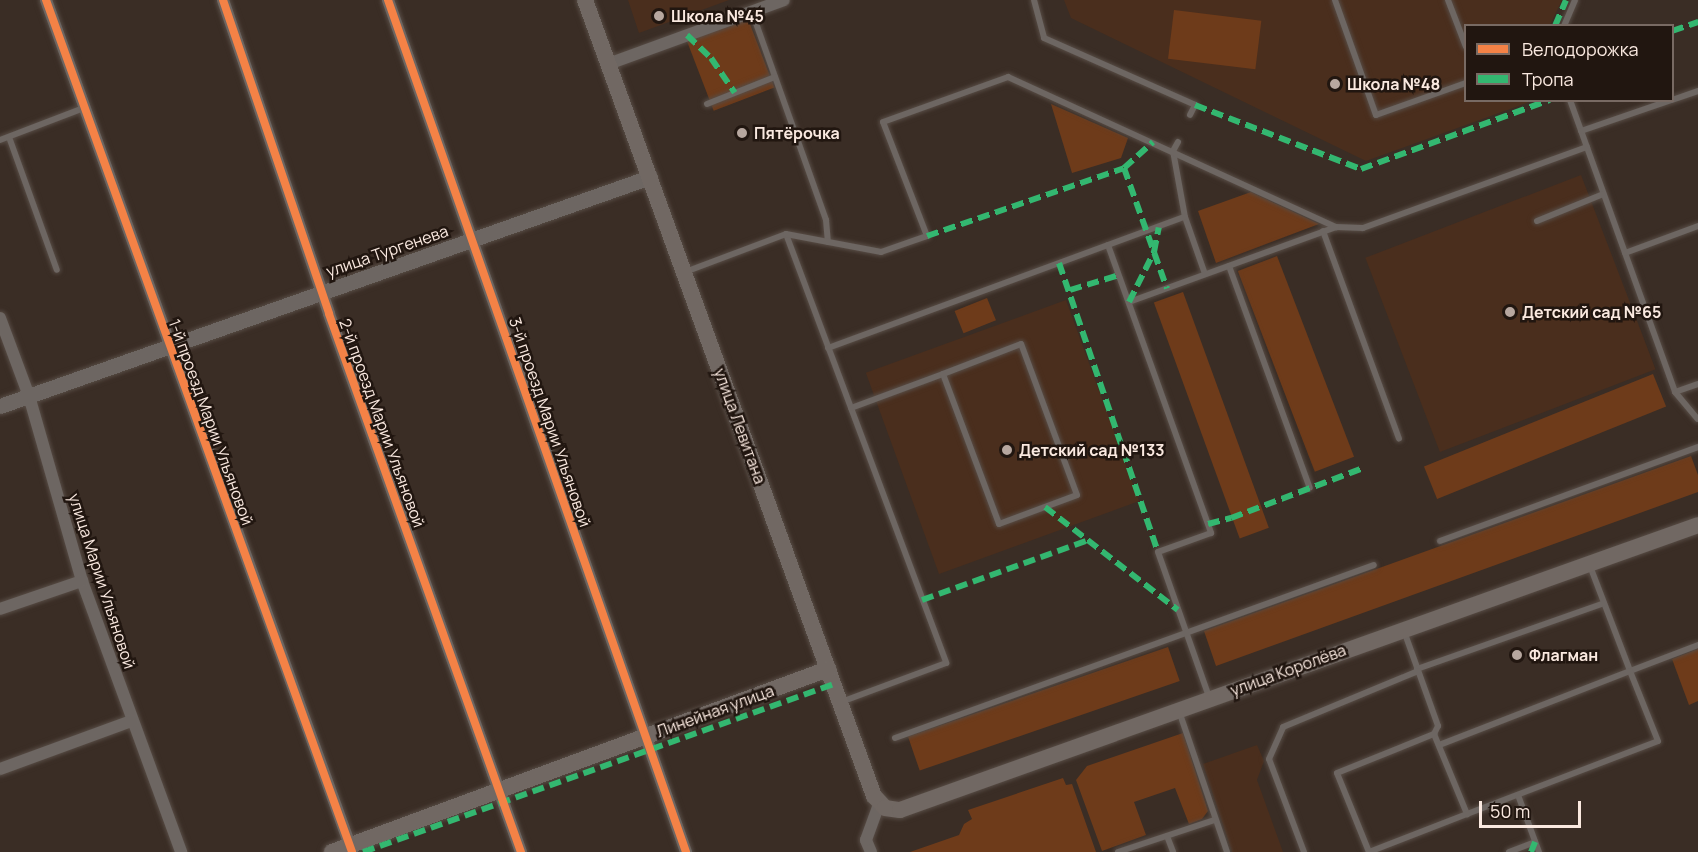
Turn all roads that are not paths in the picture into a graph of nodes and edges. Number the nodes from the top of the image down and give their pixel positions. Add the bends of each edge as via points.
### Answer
1 (46, 0) edge
2 (223, 0) edge
3 (388, 0) edge
4 (585, 0) edge
5 (784, 0) edge
6 (1034, 0) edge
7 (1335, 0) edge
8 (1448, 0) edge
9 (1575, 0) edge
10 (751, 12) junction
11 (1565, 24) edge
12 (1464, 42) edge
13 (608, 64) junction
14 (775, 77) junction
15 (1464, 84) edge
16 (1698, 91) edge
17 (1674, 99) edge
18 (1571, 102) edge
19 (1666, 102) edge
20 (708, 104) dead end
21 (84, 108) junction
22 (1190, 115) dead end
23 (1581, 131) junction
24 (9, 137) junction
25 (0, 140) edge
26 (1178, 142) dead end
27 (1587, 147) junction
28 (1173, 151) junction
29 (650, 177) junction
30 (1603, 194) junction
31 (1185, 218) junction
32 (1537, 221) dead end
33 (1698, 226) edge
34 (1336, 227) junction
35 (1323, 231) junction
36 (786, 234) junction
37 (472, 240) junction
38 (828, 242) junction
39 (1108, 246) junction
40 (1625, 253) junction
41 (1229, 266) junction
42 (57, 270) dead end
43 (684, 272) junction
44 (1205, 274) junction
45 (322, 293) junction
46 (1129, 303) junction
47 (0, 318) edge
48 (170, 346) junction
49 (828, 348) junction
50 (943, 374) junction
51 (1698, 384) edge
52 (1676, 392) junction
53 (28, 396) junction
54 (0, 406) edge
55 (851, 408) junction
56 (1698, 419) edge
57 (1399, 439) dead end
58 (1698, 447) edge
59 (1310, 488) dead end
60 (1698, 525) edge
61 (1440, 541) dead end
62 (1589, 563) junction
63 (1374, 565) dead end
64 (82, 581) junction
65 (1604, 603) junction
66 (0, 609) edge
67 (1403, 629) junction
68 (1187, 633) junction
69 (1698, 645) edge
70 (828, 669) junction
71 (1418, 670) junction
72 (1630, 671) junction
73 (1210, 698) junction
74 (840, 703) junction
75 (1178, 709) junction
76 (131, 721) junction
77 (1434, 734) junction
78 (645, 736) junction
79 (895, 738) dead end
80 (1439, 745) junction
81 (0, 769) edge
82 (499, 790) junction
83 (1518, 795) junction
84 (879, 804) junction
85 (1467, 814) junction
86 (1215, 820) junction
87 (1167, 836) junction
88 (1535, 842) junction
89 (351, 849) edge
90 (181, 852) edge
91 (332, 852) edge
92 (521, 852) edge
93 (686, 852) edge
94 (871, 852) edge
95 (1118, 852) edge
96 (1173, 852) edge
97 (1227, 852) edge
98 (1304, 852) edge
99 (1369, 852) edge
100 (1509, 852) edge
101 (1539, 852) edge

1 - 21 street, 1-й проезд Марии Ульяновой
2 - 45 street, 2-й проезд Марии Ульяновой
3 - 37 street, 3-й проезд Марии Ульяновой
4 - 13 main road, улица Левитана
5 - 10 street
6 - 22 lane via 1044,38 1195,105
7 - 15 lane via 1376,115
8 - 12 lane
9 - 11 lane
10 - 13 street
10 - 14 lane
13 - 29 main road, улица Левитана
14 - 20 lane
14 - 38 lane via 826,220
16 - 17 lane
18 - 23 lane
19 - 23 lane
21 - 24 lane
21 - 48 street, 1-й проезд Марии Ульяновой
23 - 27 lane
24 - 25 lane
24 - 42 lane
26 - 28 lane
27 - 30 lane
27 - 34 lane via 1363,228
28 - 31 lane
28 - 34 lane
28 - 38 lane via 1008,77 883,122 927,236 881,252
29 - 37 street, улица Тургенева
29 - 43 main road, улица Левитана
30 - 32 lane
30 - 40 lane
31 - 39 lane
31 - 44 lane
33 - 40 lane
34 - 35 lane
35 - 41 lane
35 - 57 lane
36 - 38 lane
36 - 43 lane
36 - 49 lane
37 - 45 street, улица Тургенева
37 - 78 street, 3-й проезд Марии Ульяновой
39 - 46 lane
39 - 49 lane
40 - 52 lane
41 - 44 lane
41 - 59 lane
43 - 70 main road, улица Левитана
44 - 46 lane
45 - 48 street, улица Тургенева
45 - 82 street, 2-й проезд Марии Ульяновой
46 - 68 lane via 1211,533 1158,552
47 - 53 street, улица Марии Ульяновой
48 - 53 street, улица Тургенева
48 - 89 street, 1-й проезд Марии Ульяновой
49 - 55 lane
50 - 50 lane via 1021,344 1077,495 999,524
50 - 55 lane
51 - 52 lane
52 - 56 lane
53 - 54 street, улица Тургенева
53 - 64 street, улица Марии Ульяновой
55 - 74 lane via 946,663
58 - 61 lane
60 - 62 main road, улица Королёва
62 - 65 lane
62 - 67 main road, улица Королёва
63 - 68 lane
64 - 66 street
64 - 76 street, улица Марии Ульяновой
65 - 71 lane
65 - 72 lane
67 - 71 lane
67 - 73 main road, улица Королёва
68 - 73 lane
68 - 79 lane
69 - 72 lane
70 - 74 main road, улица Левитана
70 - 78 main road, Линейная улица
71 - 77 lane via 1438,726
71 - 98 lane via 1283,727 1269,759
72 - 80 lane
72 - 83 lane via 1658,741
73 - 75 main road, улица Королёва
74 - 84 main road, улица Левитана
75 - 84 main road, улица Королёва via 900,810
75 - 86 lane
76 - 81 street
76 - 90 street, улица Марии Ульяновой
77 - 80 lane
77 - 99 lane via 1338,773
78 - 82 main road, Линейная улица
78 - 93 street, 3-й проезд Марии Ульяновой
80 - 85 lane
82 - 89 main road, Линейная улица
82 - 92 street, 2-й проезд Марии Ульяновой
83 - 85 lane
83 - 88 lane
84 - 94 street via 866,840
85 - 99 lane
86 - 87 lane
86 - 97 lane
87 - 95 lane
87 - 96 lane
88 - 100 lane
88 - 101 lane
89 - 91 main road, Линейная улица

